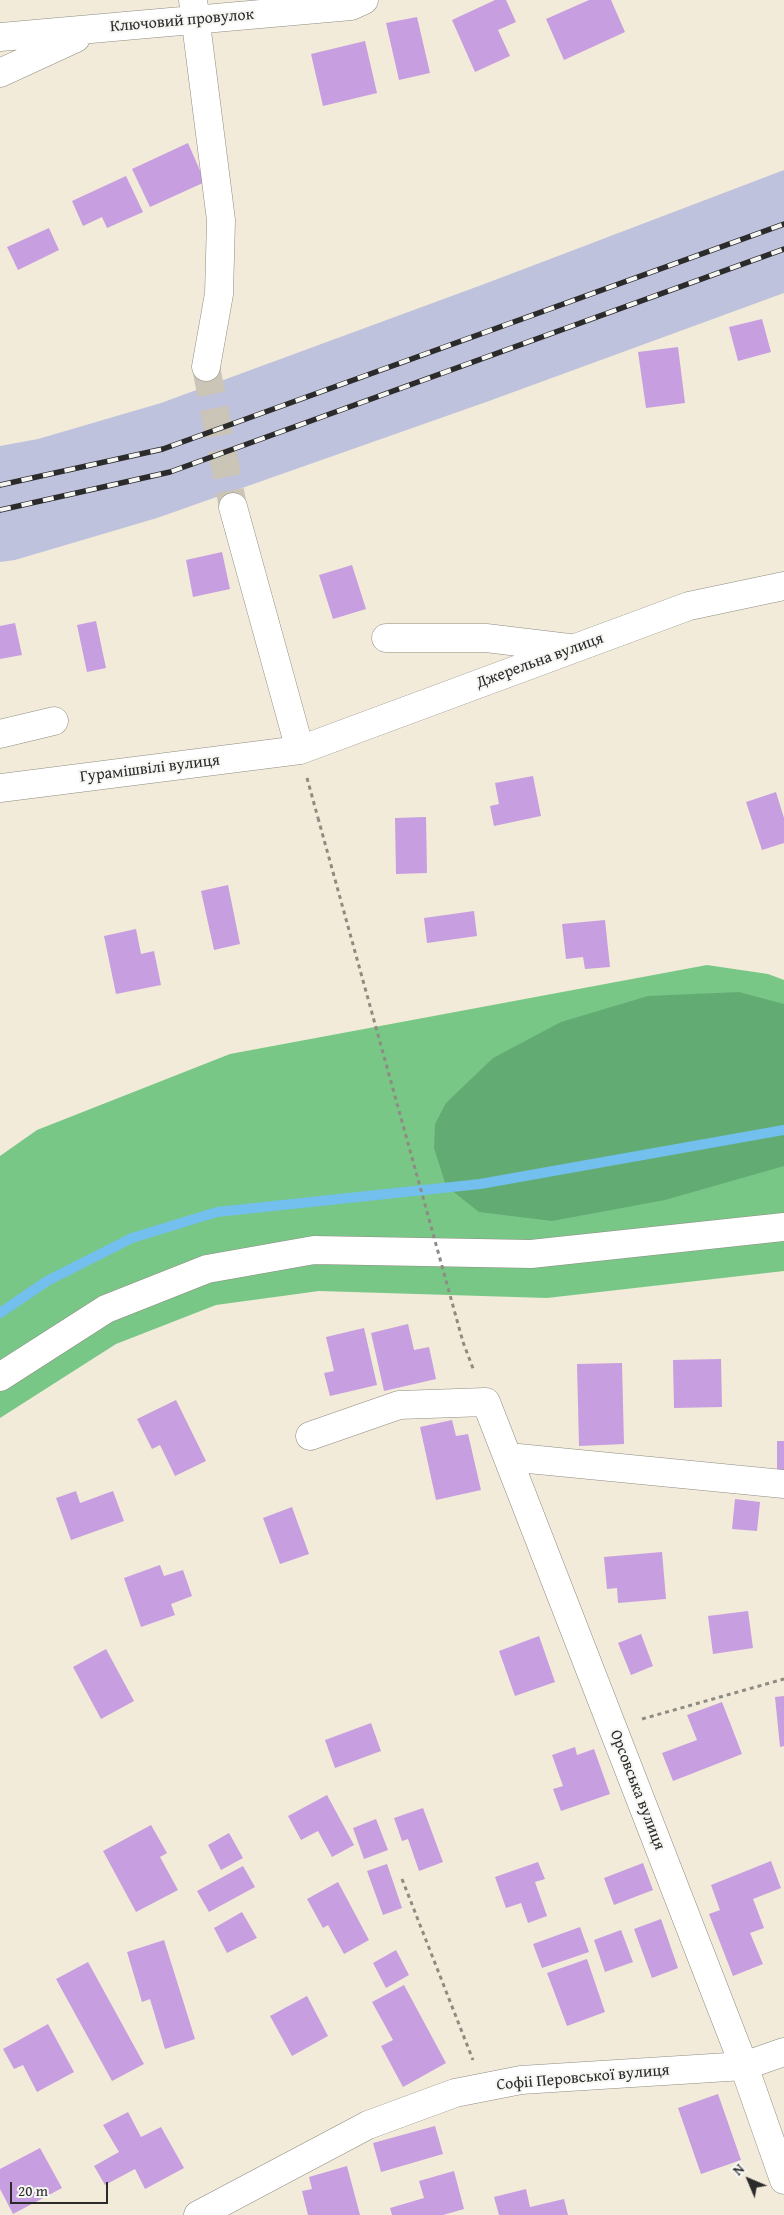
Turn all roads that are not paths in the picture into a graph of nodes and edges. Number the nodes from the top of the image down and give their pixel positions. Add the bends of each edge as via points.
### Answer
1 (364, 0) edge
2 (194, 10) edge
3 (94, 29) junction
4 (0, 37) edge
5 (0, 72) edge
6 (206, 367) tunnel mouth
7 (233, 507) tunnel mouth
8 (784, 586) edge
9 (386, 638) dead end
10 (573, 649) junction
11 (54, 721) dead end
12 (0, 734) edge
13 (300, 750) junction
14 (0, 788) edge
15 (784, 1227) edge
16 (0, 1377) edge
17 (310, 1436) dead end
18 (508, 1457) junction
19 (784, 1484) edge
20 (784, 2052) edge
21 (744, 2066) junction
22 (784, 2180) edge
23 (198, 2215) edge

1 - 2 street, Ключовий провулок via 351,6
2 - 3 street, Ключовий провулок
2 - 6 street via 221,220 219,294
3 - 4 street, Ключовий провулок
3 - 5 street
7 - 13 street
8 - 10 street, Джерельна вулиця via 689,606
9 - 10 street via 486,638
10 - 13 street, Джерельна вулиця
11 - 12 street
13 - 14 street, Гурамішвілі вулиця
15 - 16 street via 531,1254 314,1250 207,1269 106,1310
17 - 18 street, Орсовська вулиця via 399,1405 486,1402
18 - 19 street
18 - 21 street, Орсовська вулиця
20 - 21 street, Софіі Перовської вулиця
21 - 22 street, Орсовська вулиця
21 - 23 street, Софіі Перовської вулиця via 521,2080 455,2093 368,2125

